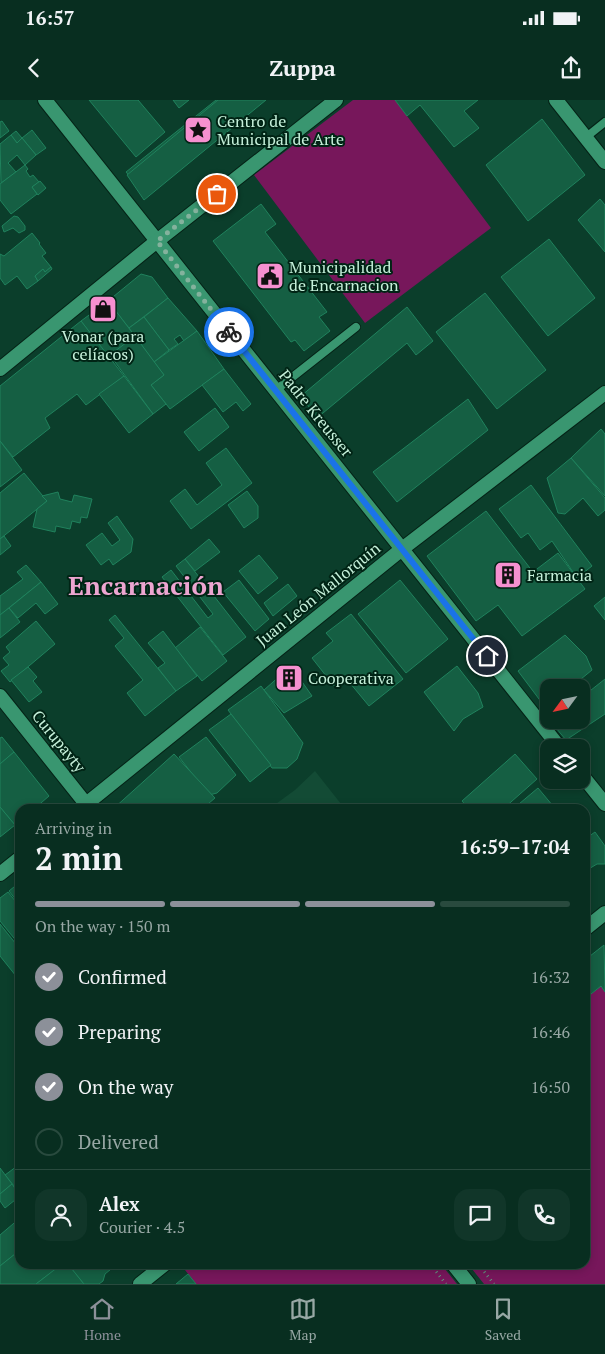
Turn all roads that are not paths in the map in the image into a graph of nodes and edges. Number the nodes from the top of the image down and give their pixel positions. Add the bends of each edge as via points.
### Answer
1 (45, 100) edge
2 (336, 100) edge
3 (556, 100) edge
4 (605, 122) edge
5 (585, 138) junction
6 (605, 162) edge
7 (157, 241) junction
8 (356, 327) dead end
9 (0, 369) edge
10 (276, 390) junction
11 (605, 393) edge
12 (402, 549) junction
13 (0, 696) edge
14 (553, 739) edge
15 (590, 785) edge
16 (83, 804) edge
17 (89, 804) edge
18 (605, 804) edge
19 (15, 862) edge
20 (0, 874) edge
21 (605, 913) edge
22 (590, 925) edge
23 (159, 1269) edge
24 (457, 1269) edge
25 (140, 1284) edge
26 (469, 1284) edge

1 - 7 street, Padre Kreusser
2 - 7 street
3 - 5 street
4 - 5 lane
5 - 6 street
7 - 9 street
7 - 10 street, Padre Kreusser
8 - 10 lane
10 - 12 street, Padre Kreusser
11 - 12 street, Juan León Mallorquín
12 - 14 street, Padre Kreusser
12 - 17 street, Juan León Mallorquín
13 - 16 street, Curupayty
15 - 18 street
19 - 20 street
21 - 22 street
23 - 25 street
24 - 26 street

